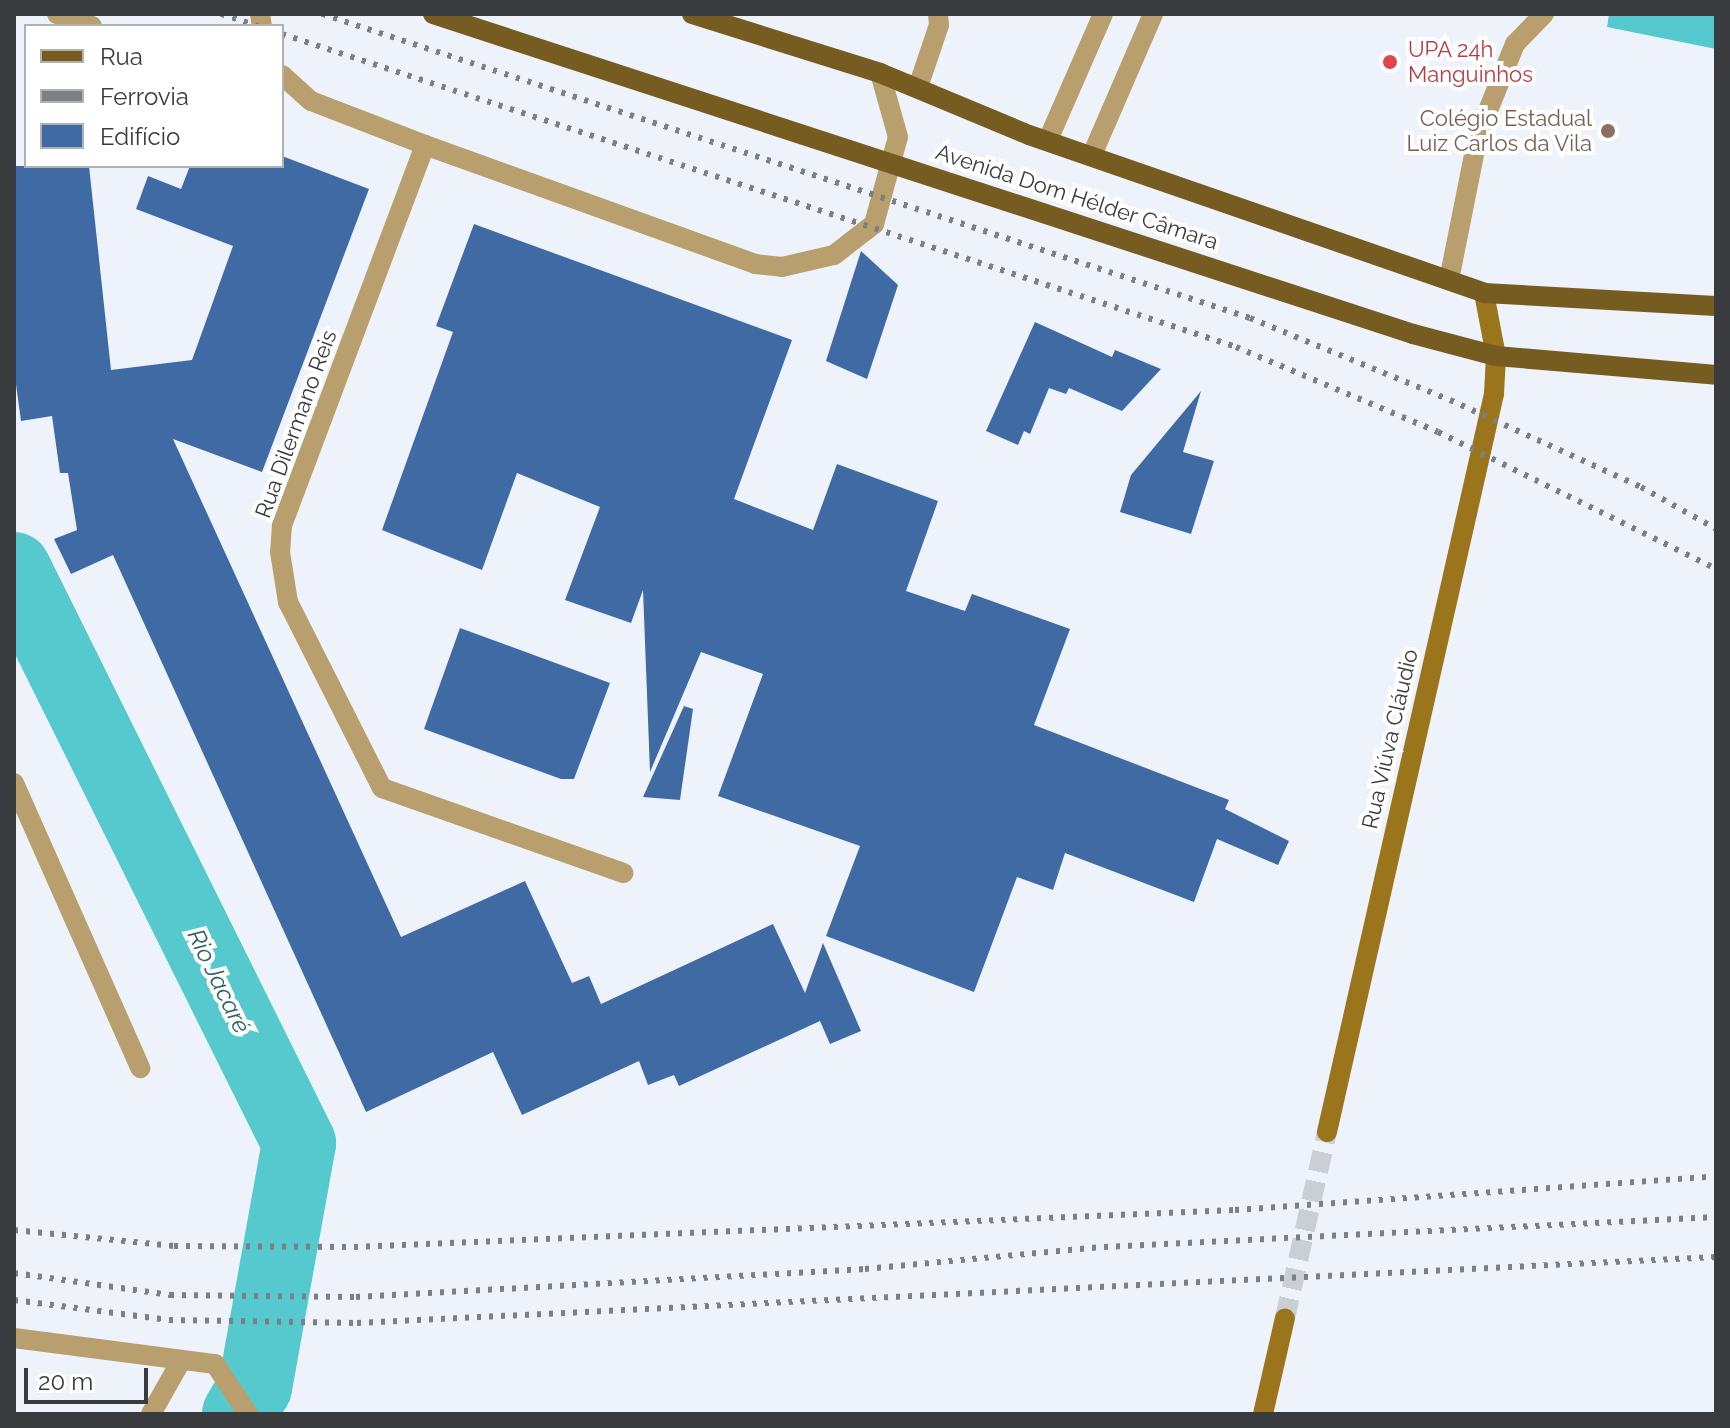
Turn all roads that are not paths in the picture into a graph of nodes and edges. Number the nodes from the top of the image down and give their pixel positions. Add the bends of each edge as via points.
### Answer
1 (57, 14) edge
2 (433, 14) edge
3 (692, 14) edge
4 (1103, 14) edge
5 (1153, 14) edge
6 (1544, 14) edge
7 (941, 18) edge
8 (86, 24) edge
9 (880, 73) junction
10 (284, 77) edge
11 (918, 87) junction
12 (284, 92) edge
13 (311, 101) junction
14 (1048, 140) junction
15 (425, 145) junction
16 (1092, 155) junction
17 (895, 161) junction
18 (1449, 280) junction
19 (1484, 293) junction
20 (1716, 306) edge
21 (1496, 356) junction
22 (1716, 375) edge
23 (14, 783) edge
24 (624, 873) dead end
25 (140, 1068) dead end
26 (1327, 1132) tunnel mouth
27 (1285, 1318) tunnel mouth
28 (14, 1338) edge
29 (181, 1361) junction
30 (151, 1414) edge
31 (248, 1414) edge
32 (1263, 1414) edge

1 - 8 street
2 - 17 main road, Avenida Dom Hélder Câmara
3 - 9 main road, Avenida Dom Hélder Câmara
4 - 14 street
5 - 16 street
6 - 18 street via 1515,44 1478,135
7 - 11 street
9 - 11 main road, Avenida Dom Hélder Câmara
9 - 17 street via 894,112
10 - 13 street
11 - 14 main road, Avenida Dom Hélder Câmara
12 - 13 street
13 - 15 street
14 - 16 main road, Avenida Dom Hélder Câmara
15 - 17 street via 755,264 782,267 834,255 874,224
15 - 24 street, Rua Dilermano Reis via 282,525 280,552 288,602 382,788
16 - 18 main road, Avenida Dom Hélder Câmara
17 - 21 main road, Avenida Dom Hélder Câmara via 1380,323
18 - 19 main road, Avenida Dom Hélder Câmara
19 - 20 main road, Avenida Dom Hélder Câmara
19 - 21 street, Rua Viúva Cláudio
21 - 22 main road, Avenida Dom Hélder Câmara
21 - 26 street, Rua Viúva Cláudio via 1494,394
23 - 25 street
27 - 32 street
28 - 29 street
29 - 30 street
29 - 31 street via 215,1364

